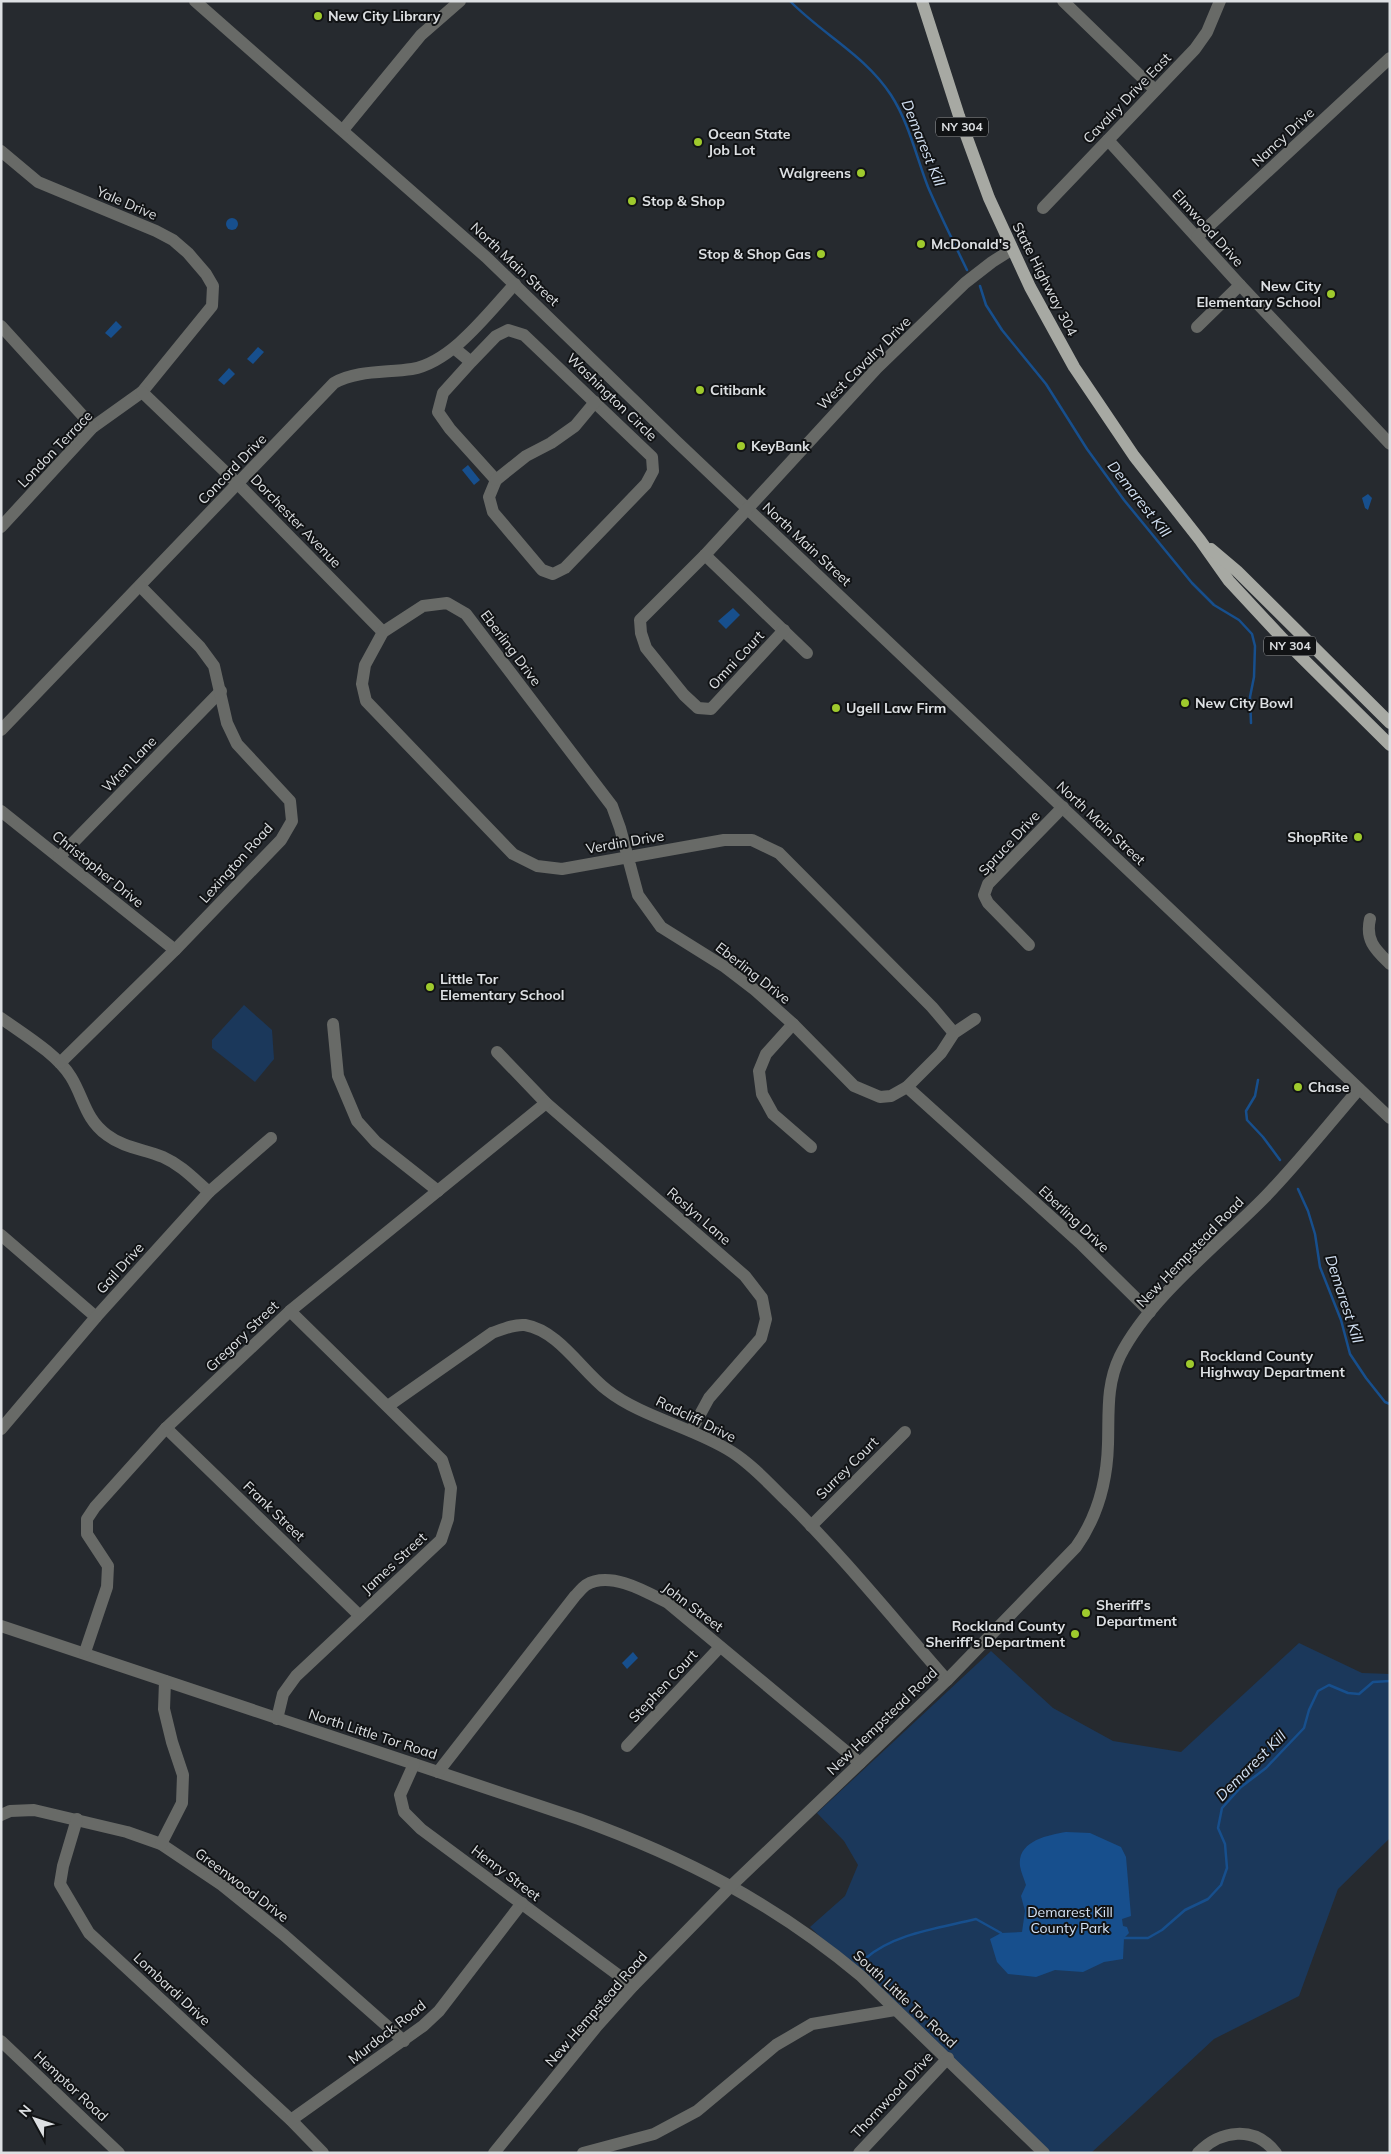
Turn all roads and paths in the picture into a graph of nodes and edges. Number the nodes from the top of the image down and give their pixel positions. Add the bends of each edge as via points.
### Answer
1 (195, 1) edge
2 (460, 1) edge
3 (922, 1) edge
4 (1063, 1) edge
5 (1220, 1) edge
6 (1390, 58) edge
7 (1155, 90) junction
8 (343, 130) junction
9 (1108, 140) junction
10 (1, 151) edge
11 (1043, 208) dead end
12 (1197, 237) junction
13 (1012, 250) junction
14 (515, 284) junction
15 (1240, 286) junction
16 (212, 306) joint
17 (1197, 327) dead end
18 (3, 333) edge
19 (454, 348) junction
20 (471, 362) junction
21 (142, 392) junction
22 (595, 402) junction
23 (93, 427) junction
24 (1390, 444) edge
25 (496, 480) junction
26 (238, 484) junction
27 (747, 508) junction
28 (1, 527) edge
29 (1200, 540) junction
30 (705, 555) junction
31 (140, 586) junction
32 (784, 630) junction
33 (383, 632) junction
34 (807, 653) dead end
35 (221, 691) junction
36 (1390, 723) edge
37 (1, 730) edge
38 (1390, 745) edge
39 (1063, 807) junction
40 (1, 810) edge
41 (629, 856) junction
42 (58, 857) junction
43 (1370, 919) dead end
44 (1030, 945) dead end
45 (175, 950) junction
46 (1390, 964) edge
47 (975, 1018) dead end
48 (2, 1019) edge
49 (333, 1024) dead end
50 (793, 1024) junction
51 (954, 1033) junction
52 (497, 1052) dead end
53 (60, 1063) junction
54 (907, 1086) junction
55 (1359, 1089) junction
56 (546, 1103) junction
57 (1390, 1118) edge
58 (271, 1138) dead end
59 (811, 1148) dead end
60 (438, 1191) junction
61 (209, 1192) junction
62 (1, 1234) edge
63 (290, 1310) junction
64 (1150, 1312) junction
65 (96, 1317) junction
66 (388, 1406) junction
67 (166, 1428) junction
68 (1, 1429) edge
69 (691, 1431) junction
70 (905, 1432) dead end
71 (811, 1526) junction
72 (360, 1616) junction
73 (1, 1626) edge
74 (720, 1647) junction
75 (85, 1652) junction
76 (947, 1680) junction
77 (165, 1681) junction
78 (277, 1718) junction
79 (628, 1746) dead end
80 (860, 1763) junction
81 (414, 1764) junction
82 (438, 1772) junction
83 (1, 1815) edge
84 (77, 1820) junction
85 (161, 1844) junction
86 (730, 1886) junction
87 (522, 1903) junction
88 (633, 1986) junction
89 (895, 2010) junction
90 (1, 2041) edge
91 (404, 2041) junction
92 (948, 2058) junction
93 (291, 2120) junction
94 (119, 2153) edge
95 (324, 2153) edge
96 (494, 2153) edge
97 (583, 2153) edge
98 (859, 2153) edge
99 (1044, 2153) edge
100 (1198, 2153) edge
101 (1276, 2153) edge

1 - 8 street, North Main Street
2 - 8 street via 421,35
3 - 13 main road, State Highway 304 / NY 304 via 968,145
4 - 7 street
5 - 7 street, Cavalry Drive East via 1195,49
6 - 12 street, Nancy Drive
7 - 9 street, Cavalry Drive East
8 - 14 street, North Main Street
9 - 11 street, Cavalry Drive East
9 - 12 street, Elmwood Drive
10 - 16 street, Yale Drive via 38,182 172,240 206,274 213,286
12 - 15 street, Elmwood Drive
13 - 27 street, West Cavalry Drive via 965,283 877,368
13 - 29 main road, State Highway 304 / NY 304 via 1050,325 1091,394 1139,463
14 - 19 street, Concord Drive
14 - 27 street, North Main Street
15 - 17 street
15 - 24 street, Elmwood Drive
16 - 21 street, London Terrace
18 - 23 street
19 - 20 street
19 - 26 street, Concord Drive via 434,362 414,368 346,376 334,383
20 - 22 street, Washington Circle via 496,336 508,330 524,335
20 - 25 street, Washington Circle via 443,393 438,412
21 - 23 street, London Terrace
21 - 26 street, Dorchester Avenue
22 - 25 street via 575,426 526,456
22 - 25 street, Washington Circle via 652,457 653,471 646,484 565,568 553,574 542,570 493,512 489,497
23 - 28 street, London Terrace
26 - 31 street, Concord Drive
26 - 33 street, Dorchester Avenue
27 - 30 street, Omni Court
27 - 39 street, North Main Street
29 - 36 main road, State Highway 304 / NY 304 via 1237,571
29 - 38 main road, State Highway 304 / NY 304 via 1248,602
30 - 32 street, Omni Court
30 - 32 street, Omni Court via 640,620 646,648 698,708 711,709
31 - 35 street, Lexington Road via 214,666
31 - 37 street, Concord Drive
32 - 34 street, Omni Court
33 - 41 street, Eberling Drive via 423,606 447,603 466,614 612,806
33 - 41 street, Verdin Drive via 365,665 362,684 366,701 513,854 537,866 562,869
35 - 42 street, Wren Lane
35 - 45 street, Lexington Road via 227,723 237,744 290,801 292,821 281,840
39 - 44 street, Spruce Drive via 988,884 984,895
39 - 55 street, North Main Street
40 - 42 street, Christopher Drive
41 - 50 street, Eberling Drive via 638,895 661,927 725,967
41 - 51 street, Verdin Drive via 724,840 752,840 779,854
42 - 45 street, Christopher Drive
43 - 46 street via 1369,940
45 - 53 street, Lexington Road
47 - 51 street
48 - 53 street
49 - 60 street via 338,1076 357,1121 376,1142
50 - 54 street, Eberling Drive via 854,1086 880,1097 892,1096
50 - 59 street via 766,1054 759,1071 762,1094 773,1114
51 - 54 street via 941,1053
52 - 56 street, Roslyn Lane
53 - 61 street via 71,1077 89,1117 106,1135 130,1148 162,1157 182,1167
54 - 64 street, Eberling Drive via 1080,1243
55 - 57 street, North Main Street
55 - 64 street, New Hempstead Road via 1265,1197
56 - 60 street, Gregory Street
56 - 69 street, Roslyn Lane via 745,1276 762,1298 766,1319 761,1338 709,1398
58 - 61 street, Gail Drive
60 - 63 street, Gregory Street
61 - 65 street, Gail Drive
62 - 65 street
63 - 66 street, James Street
63 - 67 street, Gregory Street
64 - 76 street, New Hempstead Road via 1120,1356 1110,1384 1103,1489 1089,1530
65 - 68 street, Gail Drive
66 - 69 street, Radcliff Drive via 492,1333 509,1326 524,1325 540,1330 557,1342 607,1390
66 - 72 street, James Street via 442,1460 451,1488 448,1519 441,1540
67 - 72 street, Frank Street
67 - 75 street, Gregory Street via 87,1518 87,1534 108,1566 107,1587
69 - 71 street, Radcliff Drive via 732,1452 754,1468
70 - 71 street, Surrey Court
71 - 76 street, Radcliff Drive
72 - 78 street, James Street via 296,1676 283,1694
73 - 75 street, North Little Tor Road
74 - 79 street, Stephen Court
74 - 80 street, John Street
74 - 82 street, John Street via 668,1603 636,1585 607,1580 587,1585 575,1596
75 - 77 street, North Little Tor Road
76 - 80 street, New Hempstead Road
77 - 78 street, North Little Tor Road
77 - 85 street via 164,1709 183,1775 182,1803
78 - 81 street, North Little Tor Road
80 - 86 street, New Hempstead Road
81 - 82 street, North Little Tor Road
81 - 87 street, Henry Street via 400,1795 404,1812 421,1829
82 - 86 street, North Little Tor Road via 629,1837
83 - 84 street, Greenwood Drive via 10,1811 34,1810
84 - 85 street, Greenwood Drive
84 - 93 street, Lombardi Drive via 60,1884 89,1933
85 - 91 street, Greenwood Drive via 222,1885 284,1935
86 - 88 street, New Hempstead Road
86 - 89 street, South Little Tor Road via 795,1924 829,1949
87 - 88 street, Henry Street
87 - 91 street, Murdock Road via 439,2011
88 - 96 street, New Hempstead Road
89 - 92 street, South Little Tor Road
89 - 97 street via 812,2024 776,2045 697,2111 654,2134
90 - 94 street, Hemptor Road
91 - 93 street, Murdock Road
92 - 98 street, Thornwood Drive
92 - 99 street, South Little Tor Road
93 - 95 street, Lombardi Drive
100 - 101 street via 1216,2138 1242,2134 1269,2144

